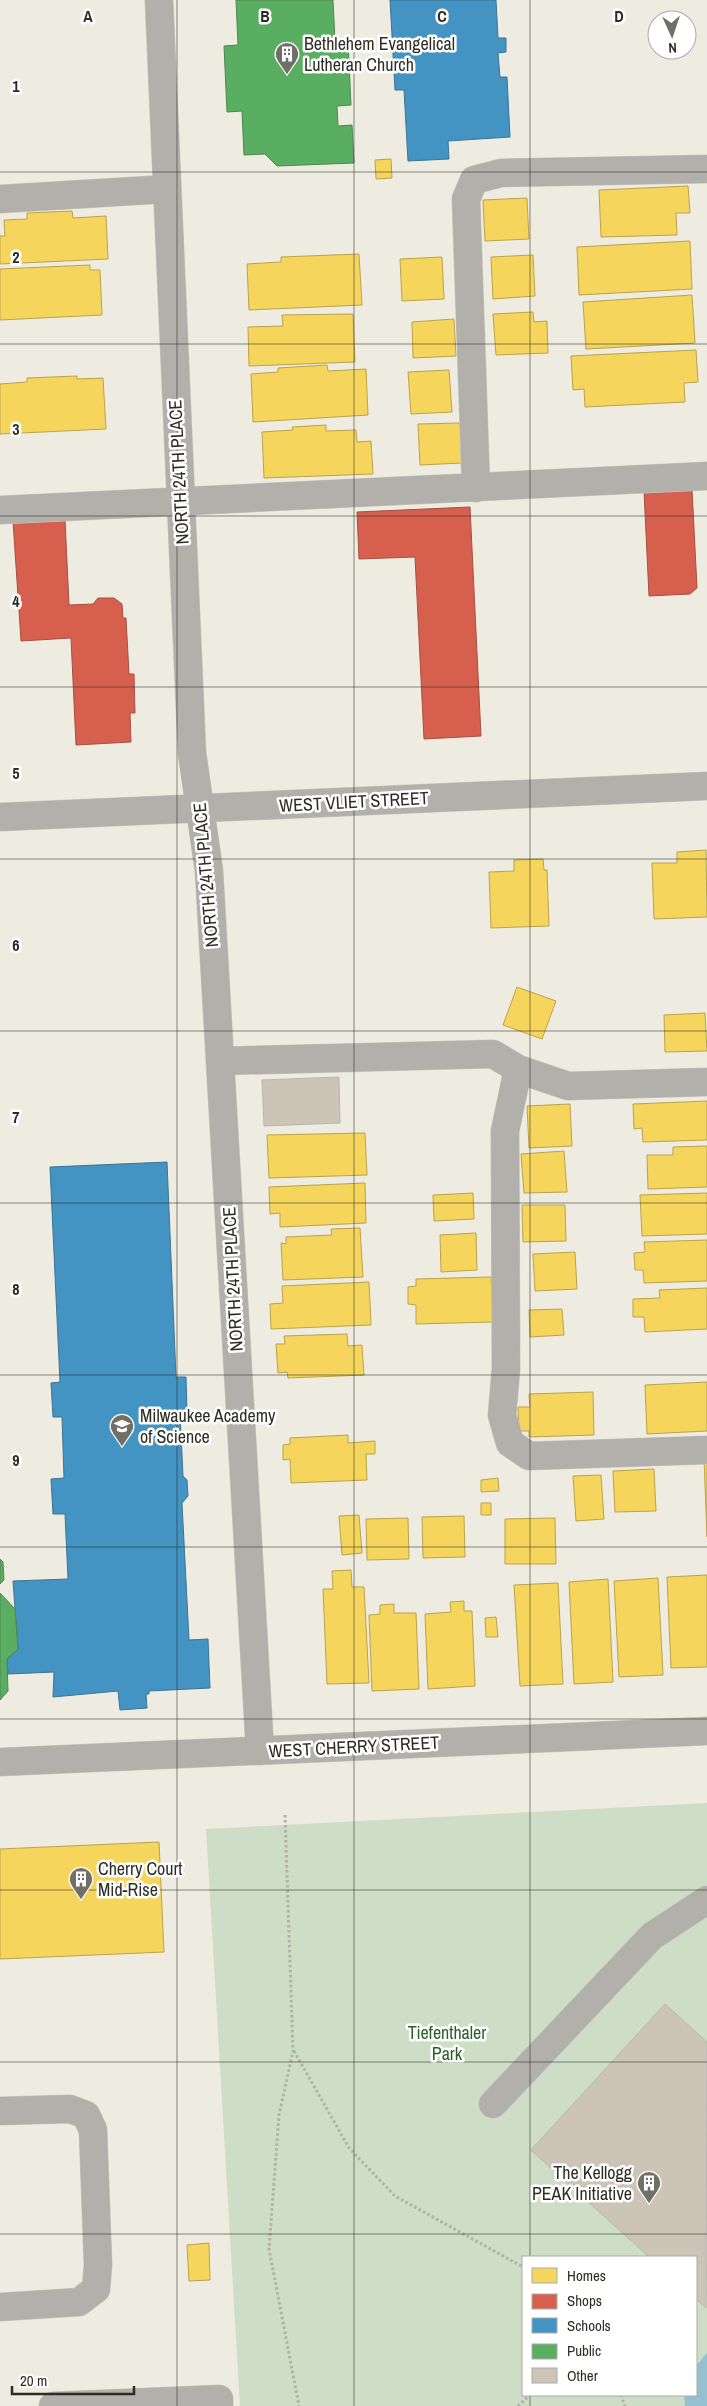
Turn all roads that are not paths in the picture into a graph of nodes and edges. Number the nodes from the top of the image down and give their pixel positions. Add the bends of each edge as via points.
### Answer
1 (159, 0) edge
2 (707, 169) edge
3 (167, 189) junction
4 (0, 199) edge
5 (707, 476) edge
6 (476, 488) junction
7 (180, 502) junction
8 (0, 510) edge
9 (707, 786) edge
10 (201, 808) junction
11 (0, 817) edge
12 (220, 1061) junction
13 (518, 1069) junction
14 (707, 1082) edge
15 (707, 1450) edge
16 (707, 1731) edge
17 (260, 1751) junction
18 (0, 1762) edge
19 (707, 1900) edge
20 (493, 2104) dead end
21 (0, 2111) edge
22 (0, 2307) edge
23 (53, 2406) edge
24 (219, 2406) edge

1 - 3 street, NORTH 24TH PLACE
2 - 6 street via 501,173 474,180 466,198
3 - 4 street
3 - 7 street, NORTH 24TH PLACE
5 - 6 street
6 - 7 street
7 - 8 street
7 - 10 street, NORTH 24TH PLACE via 192,753
9 - 10 street, WEST VLIET STREET
10 - 11 street, WEST VLIET STREET
10 - 12 street, NORTH 24TH PLACE via 209,871
12 - 13 street via 493,1054
12 - 17 street, NORTH 24TH PLACE
13 - 14 street via 568,1086
13 - 15 street via 505,1130 506,1369 502,1415 510,1442 529,1456
16 - 17 street, WEST CHERRY STREET
17 - 18 street, WEST CHERRY STREET
19 - 20 street via 652,1936
21 - 22 street via 70,2109 86,2114 93,2130 98,2265 96,2289 78,2302
23 - 24 street via 219,2399

